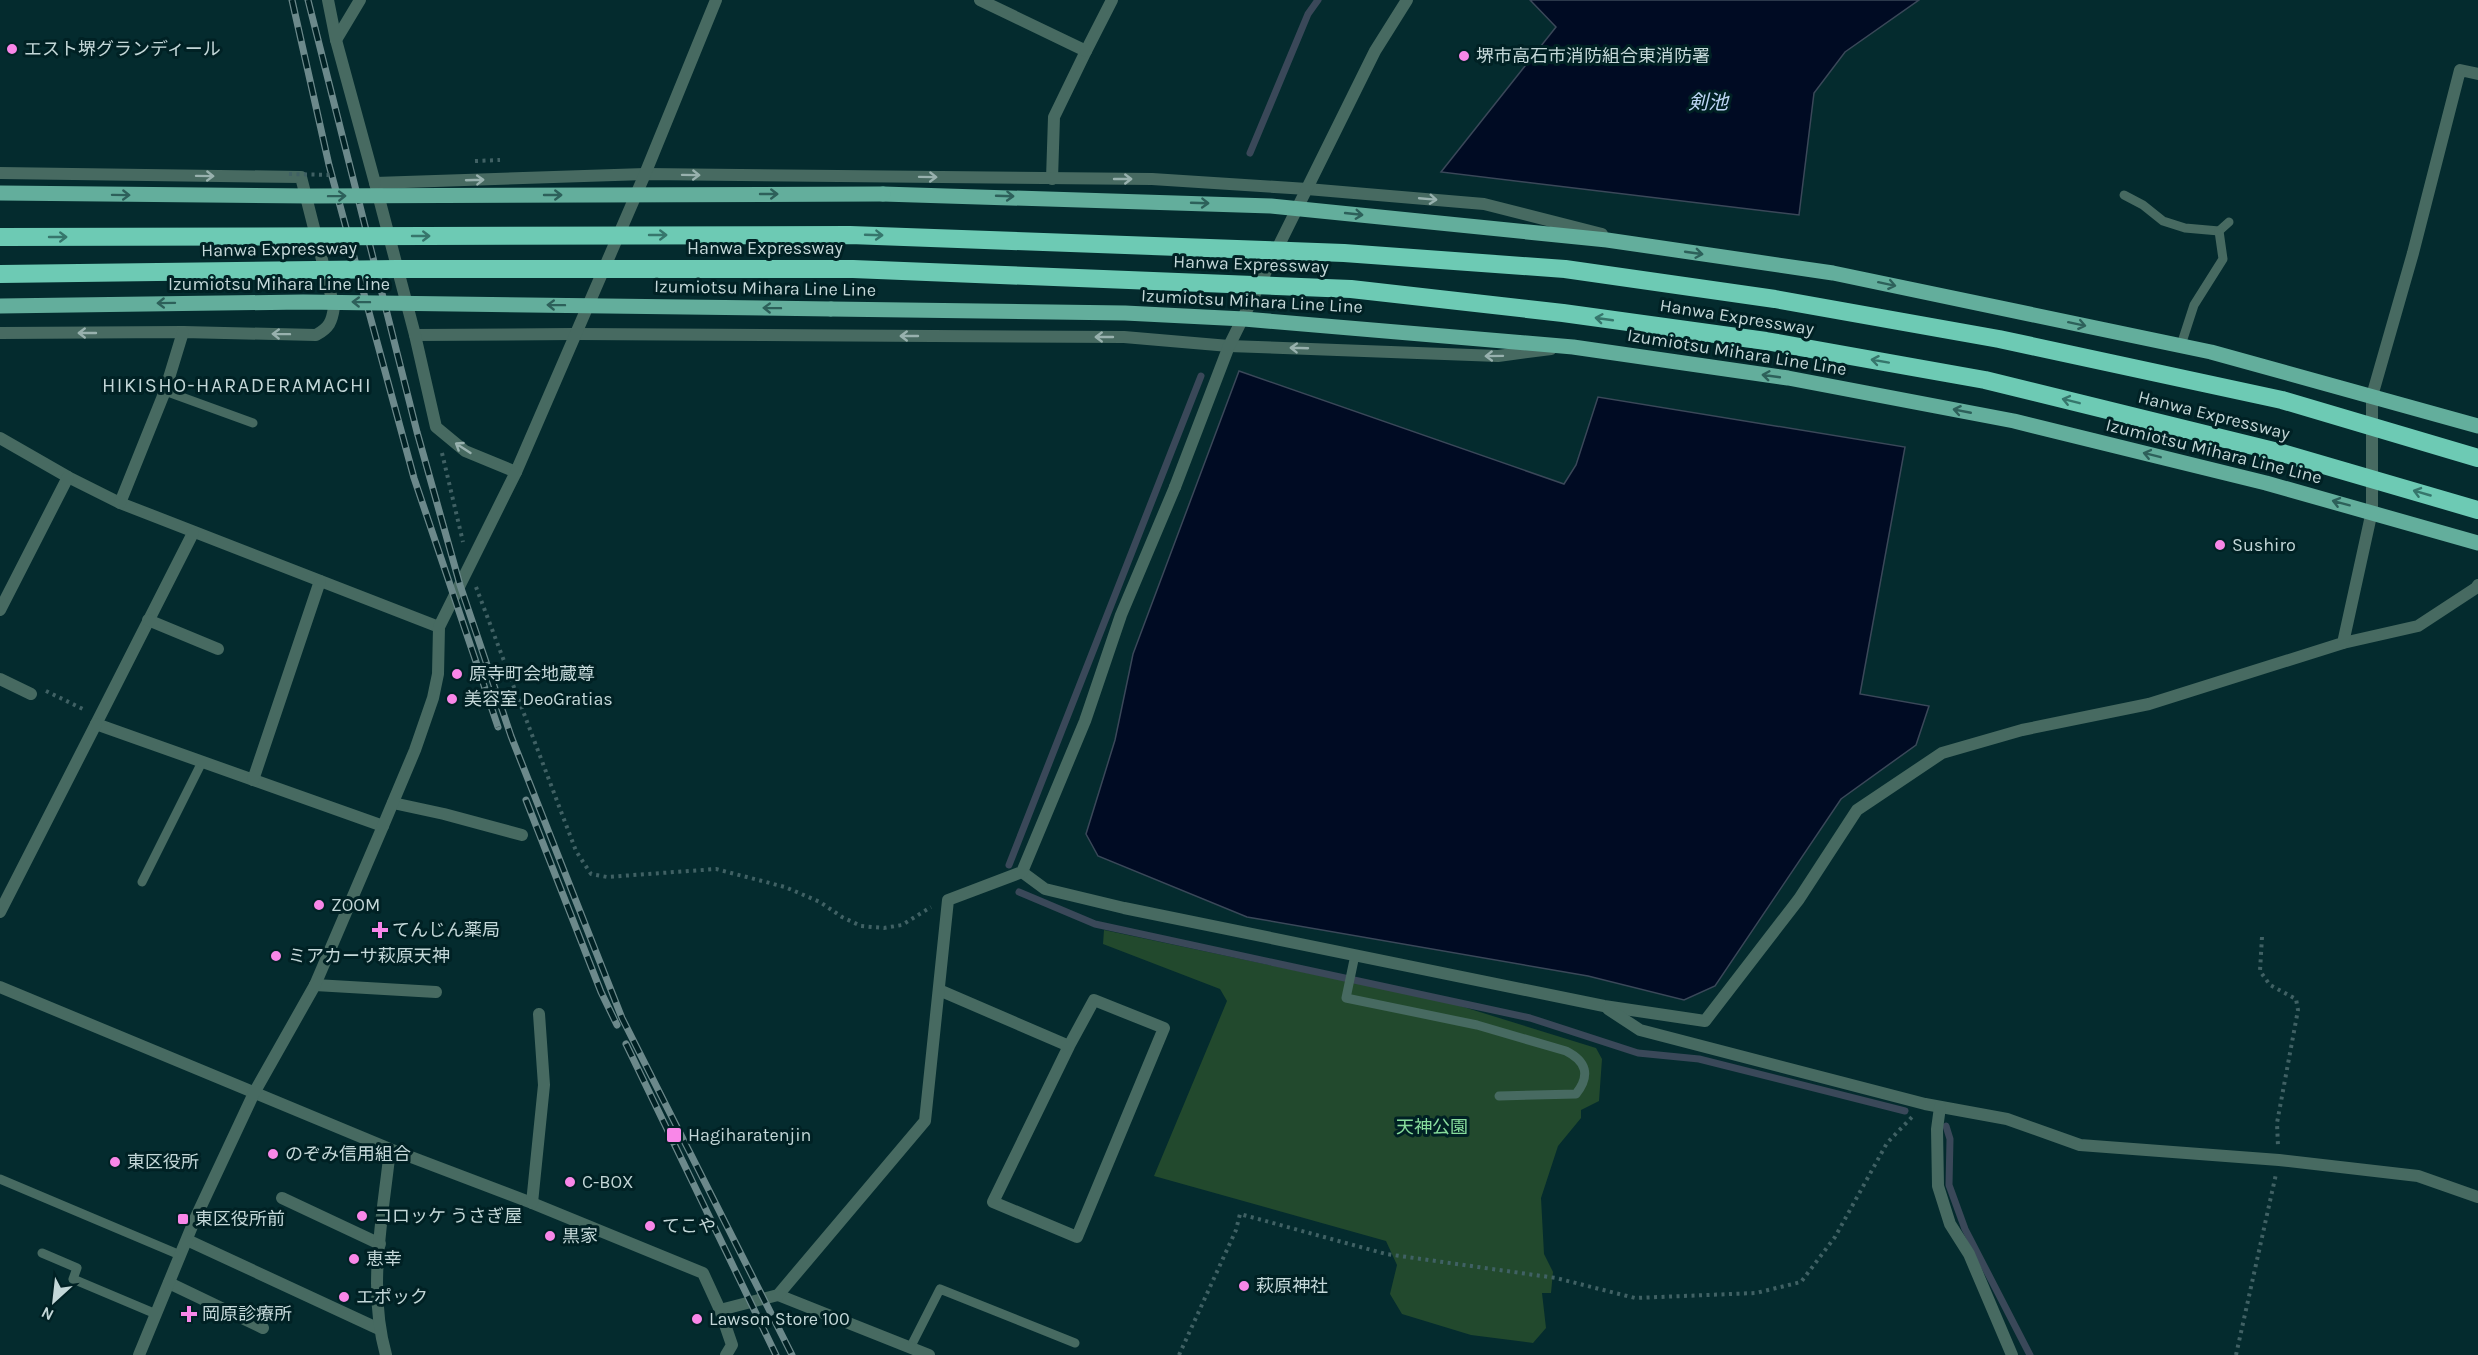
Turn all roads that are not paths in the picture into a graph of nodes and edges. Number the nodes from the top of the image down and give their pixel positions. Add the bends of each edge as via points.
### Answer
1 (328, 0) edge
2 (360, 0) edge
3 (716, 0) edge
4 (980, 0) edge
5 (1112, 0) edge
6 (1407, 0) edge
7 (996, 4) edge
8 (336, 40) junction
9 (1086, 51) junction
10 (2478, 74) edge
11 (0, 173) edge
12 (645, 174) junction
13 (1052, 178) junction
14 (375, 183) junction
15 (1307, 189) junction
16 (0, 193) edge
17 (2124, 195) dead end
18 (1296, 208) junction
19 (2229, 222) dead end
20 (2219, 231) junction
21 (0, 237) edge
22 (1652, 247) junction
23 (0, 274) edge
24 (0, 306) edge
25 (1244, 319) junction
26 (183, 332) junction
27 (0, 333) edge
28 (575, 334) junction
29 (415, 335) junction
30 (1229, 345) junction
31 (2181, 345) junction
32 (1573, 347) junction
33 (165, 391) junction
34 (2372, 396) junction
35 (253, 423) dead end
36 (2478, 426) edge
37 (0, 438) edge
38 (2478, 458) edge
39 (516, 472) junction
40 (68, 477) junction
41 (120, 503) junction
42 (2478, 510) edge
43 (2372, 512) junction
44 (193, 533) junction
45 (2478, 543) edge
46 (320, 581) junction
47 (2478, 585) edge
48 (0, 610) edge
49 (148, 620) junction
50 (440, 627) junction
51 (2343, 643) junction
52 (218, 649) dead end
53 (0, 679) edge
54 (31, 694) road end
55 (97, 721) junction
56 (202, 762) junction
57 (253, 780) junction
58 (393, 803) junction
59 (383, 826) junction
60 (522, 835) dead end
61 (1022, 872) junction
62 (142, 882) dead end
63 (0, 912) edge
64 (1355, 955) junction
65 (315, 985) junction
66 (0, 987) edge
67 (939, 990) junction
68 (436, 992) dead end
69 (1604, 1006) junction
70 (539, 1014) dead end
71 (1069, 1046) junction
72 (254, 1093) junction
73 (1498, 1096) dead end
74 (1940, 1107) junction
75 (390, 1149) junction
76 (0, 1179) edge
77 (2478, 1197) edge
78 (282, 1198) dead end
79 (532, 1203) junction
80 (187, 1240) junction
81 (380, 1244) junction
82 (42, 1253) dead end
83 (180, 1255) junction
84 (169, 1282) junction
85 (777, 1295) junction
86 (720, 1310) junction
87 (156, 1314) junction
88 (263, 1328) dead end
89 (379, 1329) junction
90 (1075, 1343) dead end
91 (910, 1348) junction
92 (139, 1355) edge
93 (386, 1355) edge
94 (726, 1355) edge
95 (929, 1355) edge
96 (2012, 1355) edge

1 - 8 street
2 - 8 street
3 - 12 street
4 - 7 street
5 - 9 street
6 - 15 street via 1375,51
7 - 9 street
8 - 14 street
9 - 13 street via 1054,117
10 - 34 street via 2460,70
11 -> 26 street via 301,177 334,307 327,330 316,335
12 -> 13 street
14 -> 12 street
12 - 28 street
13 -> 15 street via 1152,179
14 - 29 street
15 - 18 street
15 -> 22 street via 1484,204
16 -> 18 main road, bridge via 883,194
17 - 20 lane via 2163,221 2185,228
18 -> 22 main road
18 - 25 street
19 - 20 lane
20 - 31 lane via 2223,259 2194,305
21 -> 38 highway, Hanwa Expressway, bridge via 850,235 1344,253 1565,269 1775,299 1999,339 2282,400
22 -> 31 main road via 1833,273
42 -> 23 highway, Hanwa Expressway, bridge via 2282,453 1985,380 1755,340 1351,289 853,269
25 -> 24 main road, Izumiotsu Mihara Line Line, bridge via 1125,313 303,302
25 - 30 street
25 - 32 main road, Izumiotsu Mihara Line Line
26 -> 27 street
26 - 33 street
28 - 29 street
30 -> 28 street via 1124,337
28 - 39 street
39 -> 29 street via 465,451 436,427
32 -> 30 street via 1498,356
30 - 61 street
31 - 34 main road
43 -> 32 main road, Izumiotsu Mihara Line Line via 2014,421 1788,378
33 - 35 lane
33 - 41 street
34 - 36 main road
34 - 43 street
37 - 40 street
39 - 50 street
40 - 41 street
40 - 48 street
41 - 44 street
43 - 45 main road, Izumiotsu Mihara Line Line
43 - 51 street
44 - 46 street
44 - 49 street
46 - 50 street
46 - 57 street
47 - 51 street via 2418,626
49 - 52 street
49 - 55 street
50 - 58 street via 434,698
51 - 69 street via 2149,704 2022,730 1942,753 1857,810 1799,899 1705,1021
53 - 54 street
55 - 56 street
55 - 63 street
56 - 57 street
56 - 62 lane
57 - 59 street
58 - 59 street
58 - 60 street
59 - 65 street
61 - 64 street via 1045,889
61 - 67 street via 948,900
64 - 69 street
64 - 73 lane via 1346,998 1477,1026 1566,1051 1583,1064 1583,1086 1576,1094
65 - 68 street
65 - 72 street
66 - 72 street
67 - 71 street
67 - 85 street via 925,1121
69 - 74 street via 1640,1030
70 - 79 street via 544,1085
71 - 71 street via 1094,1000 1164,1028 1077,1237 993,1202
72 - 75 street
72 - 80 street
74 - 77 street via 2007,1119 2080,1145 2279,1160 2418,1176
74 - 96 street via 1938,1186 1950,1224 1969,1254
75 - 79 street
75 - 81 street
76 - 83 lane
78 - 81 street
79 - 86 street via 703,1274
80 - 83 street
80 - 89 street
81 - 89 street via 376,1278
82 - 87 lane via 77,1268 73,1279
83 - 84 street
84 - 87 street
84 - 88 street
85 - 86 street
85 - 91 street
86 - 94 street via 732,1345
87 - 92 street
89 - 93 street
90 - 91 lane via 940,1288
91 - 95 street

